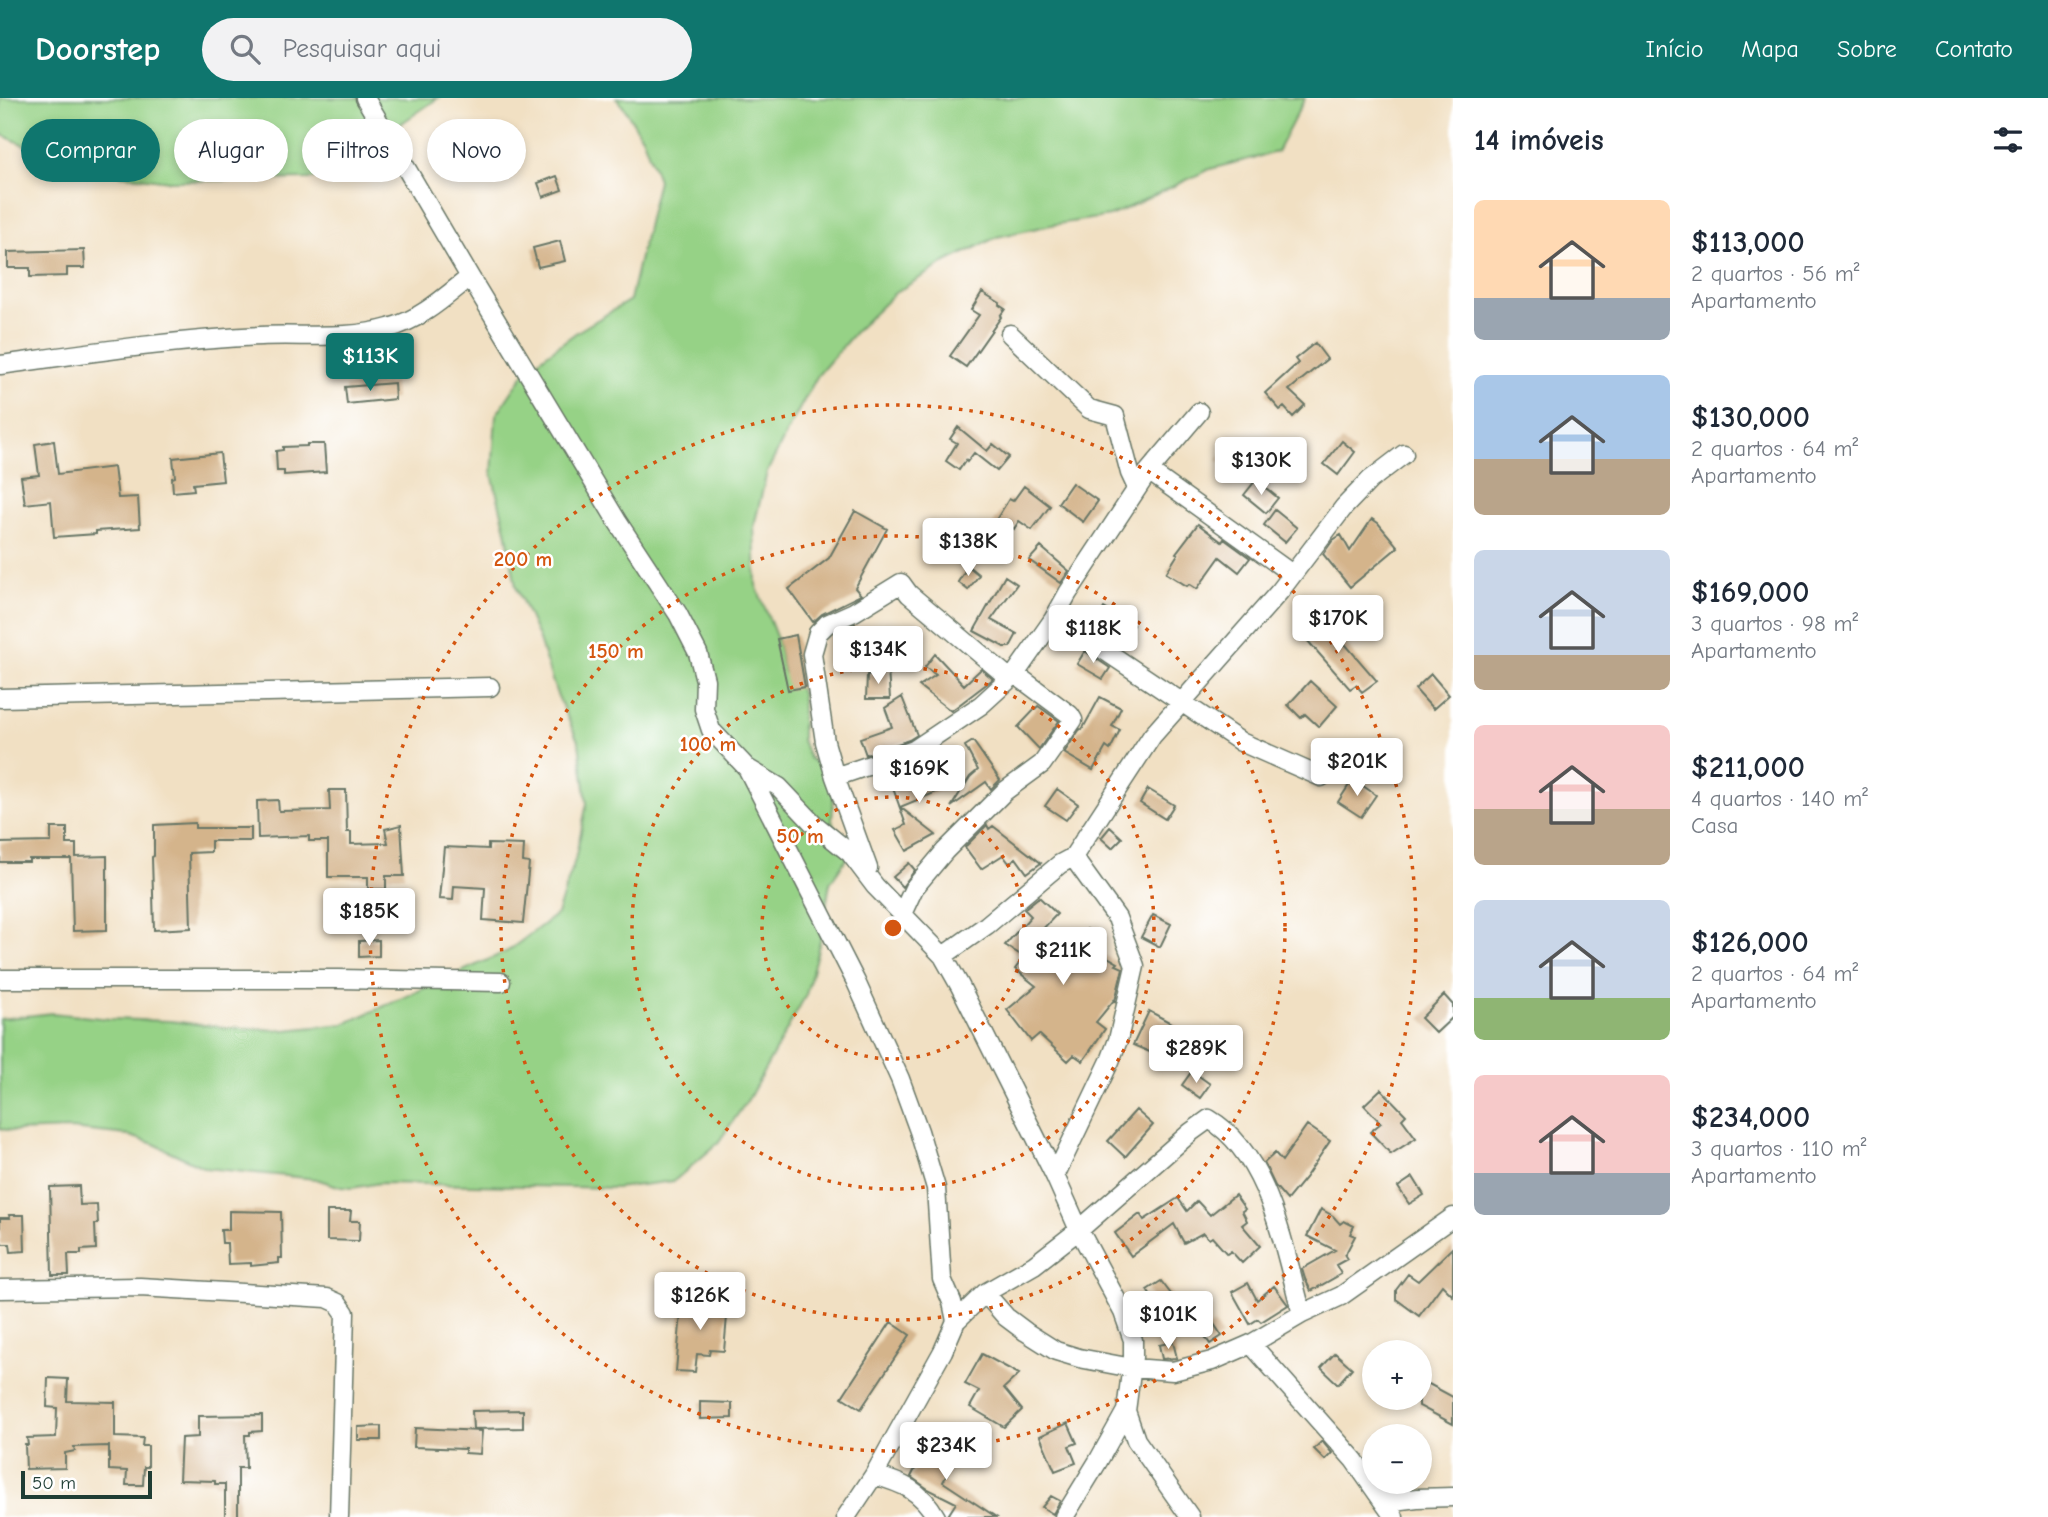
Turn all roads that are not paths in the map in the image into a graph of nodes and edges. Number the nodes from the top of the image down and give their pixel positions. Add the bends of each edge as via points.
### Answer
1 (365, 98) edge
2 (470, 277) junction
3 (1010, 334) dead end
4 (0, 365) edge
5 (1199, 412) dead end
6 (1404, 454) dead end
7 (1150, 472) junction
8 (1137, 488) junction
9 (1292, 574) junction
10 (1053, 620) junction
11 (1012, 676) junction
12 (490, 687) dead end
13 (0, 698) edge
14 (1182, 701) junction
15 (747, 768) junction
16 (835, 777) junction
17 (1321, 777) dead end
18 (1073, 857) junction
19 (875, 886) junction
20 (902, 914) junction
21 (943, 956) junction
22 (0, 979) edge
23 (501, 982) dead end
24 (1055, 1176) junction
25 (1453, 1217) edge
26 (1079, 1230) junction
27 (0, 1289) edge
28 (985, 1293) junction
29 (1302, 1314) junction
30 (956, 1321) junction
31 (1251, 1344) junction
32 (1132, 1368) junction
33 (1126, 1411) junction
34 (874, 1475) junction
35 (1453, 1497) edge
36 (1390, 1510) edge
37 (339, 1517) edge
38 (846, 1517) edge
39 (936, 1517) edge
40 (1064, 1517) edge
41 (1190, 1517) edge

1 - 2 street
2 - 4 street via 410,321 388,329 145,344
2 - 15 street via 678,614 698,653 710,730
3 - 8 street via 1089,408 1115,416
5 - 7 street
6 - 9 street via 1343,507
7 - 8 street
7 - 9 street
8 - 10 street
9 - 14 street
10 - 11 street
10 - 14 street
11 - 16 street via 981,705 914,750
11 - 16 street via 901,583 827,624 818,632 812,654
11 - 20 street via 1073,720 1042,764 1005,791 945,851 914,888
12 - 13 street
14 - 17 street via 1241,743
14 - 18 street via 1152,736
15 - 19 street via 779,786 814,824 850,853
15 - 30 street via 900,1079 936,1188 942,1279
16 - 19 street
18 - 21 street
18 - 24 street via 1117,918 1135,966 1110,1061
19 - 20 street
20 - 21 street
21 - 24 street
22 - 23 street
24 - 26 street
25 - 29 street via 1341,1296
26 - 28 street via 1034,1265
26 - 29 street via 1209,1119 1247,1153 1266,1191
26 - 32 street via 1123,1312 1133,1340
27 - 37 street via 140,1287 327,1298 338,1303 345,1313
28 - 30 street
28 - 32 street via 1006,1317 1056,1351
29 - 31 street
30 - 34 street
31 - 32 street via 1173,1371
31 - 36 street via 1354,1460
32 - 33 street
33 - 40 street
33 - 41 street via 1136,1440
34 - 38 street
34 - 39 street via 905,1485
35 - 36 street via 1418,1498

